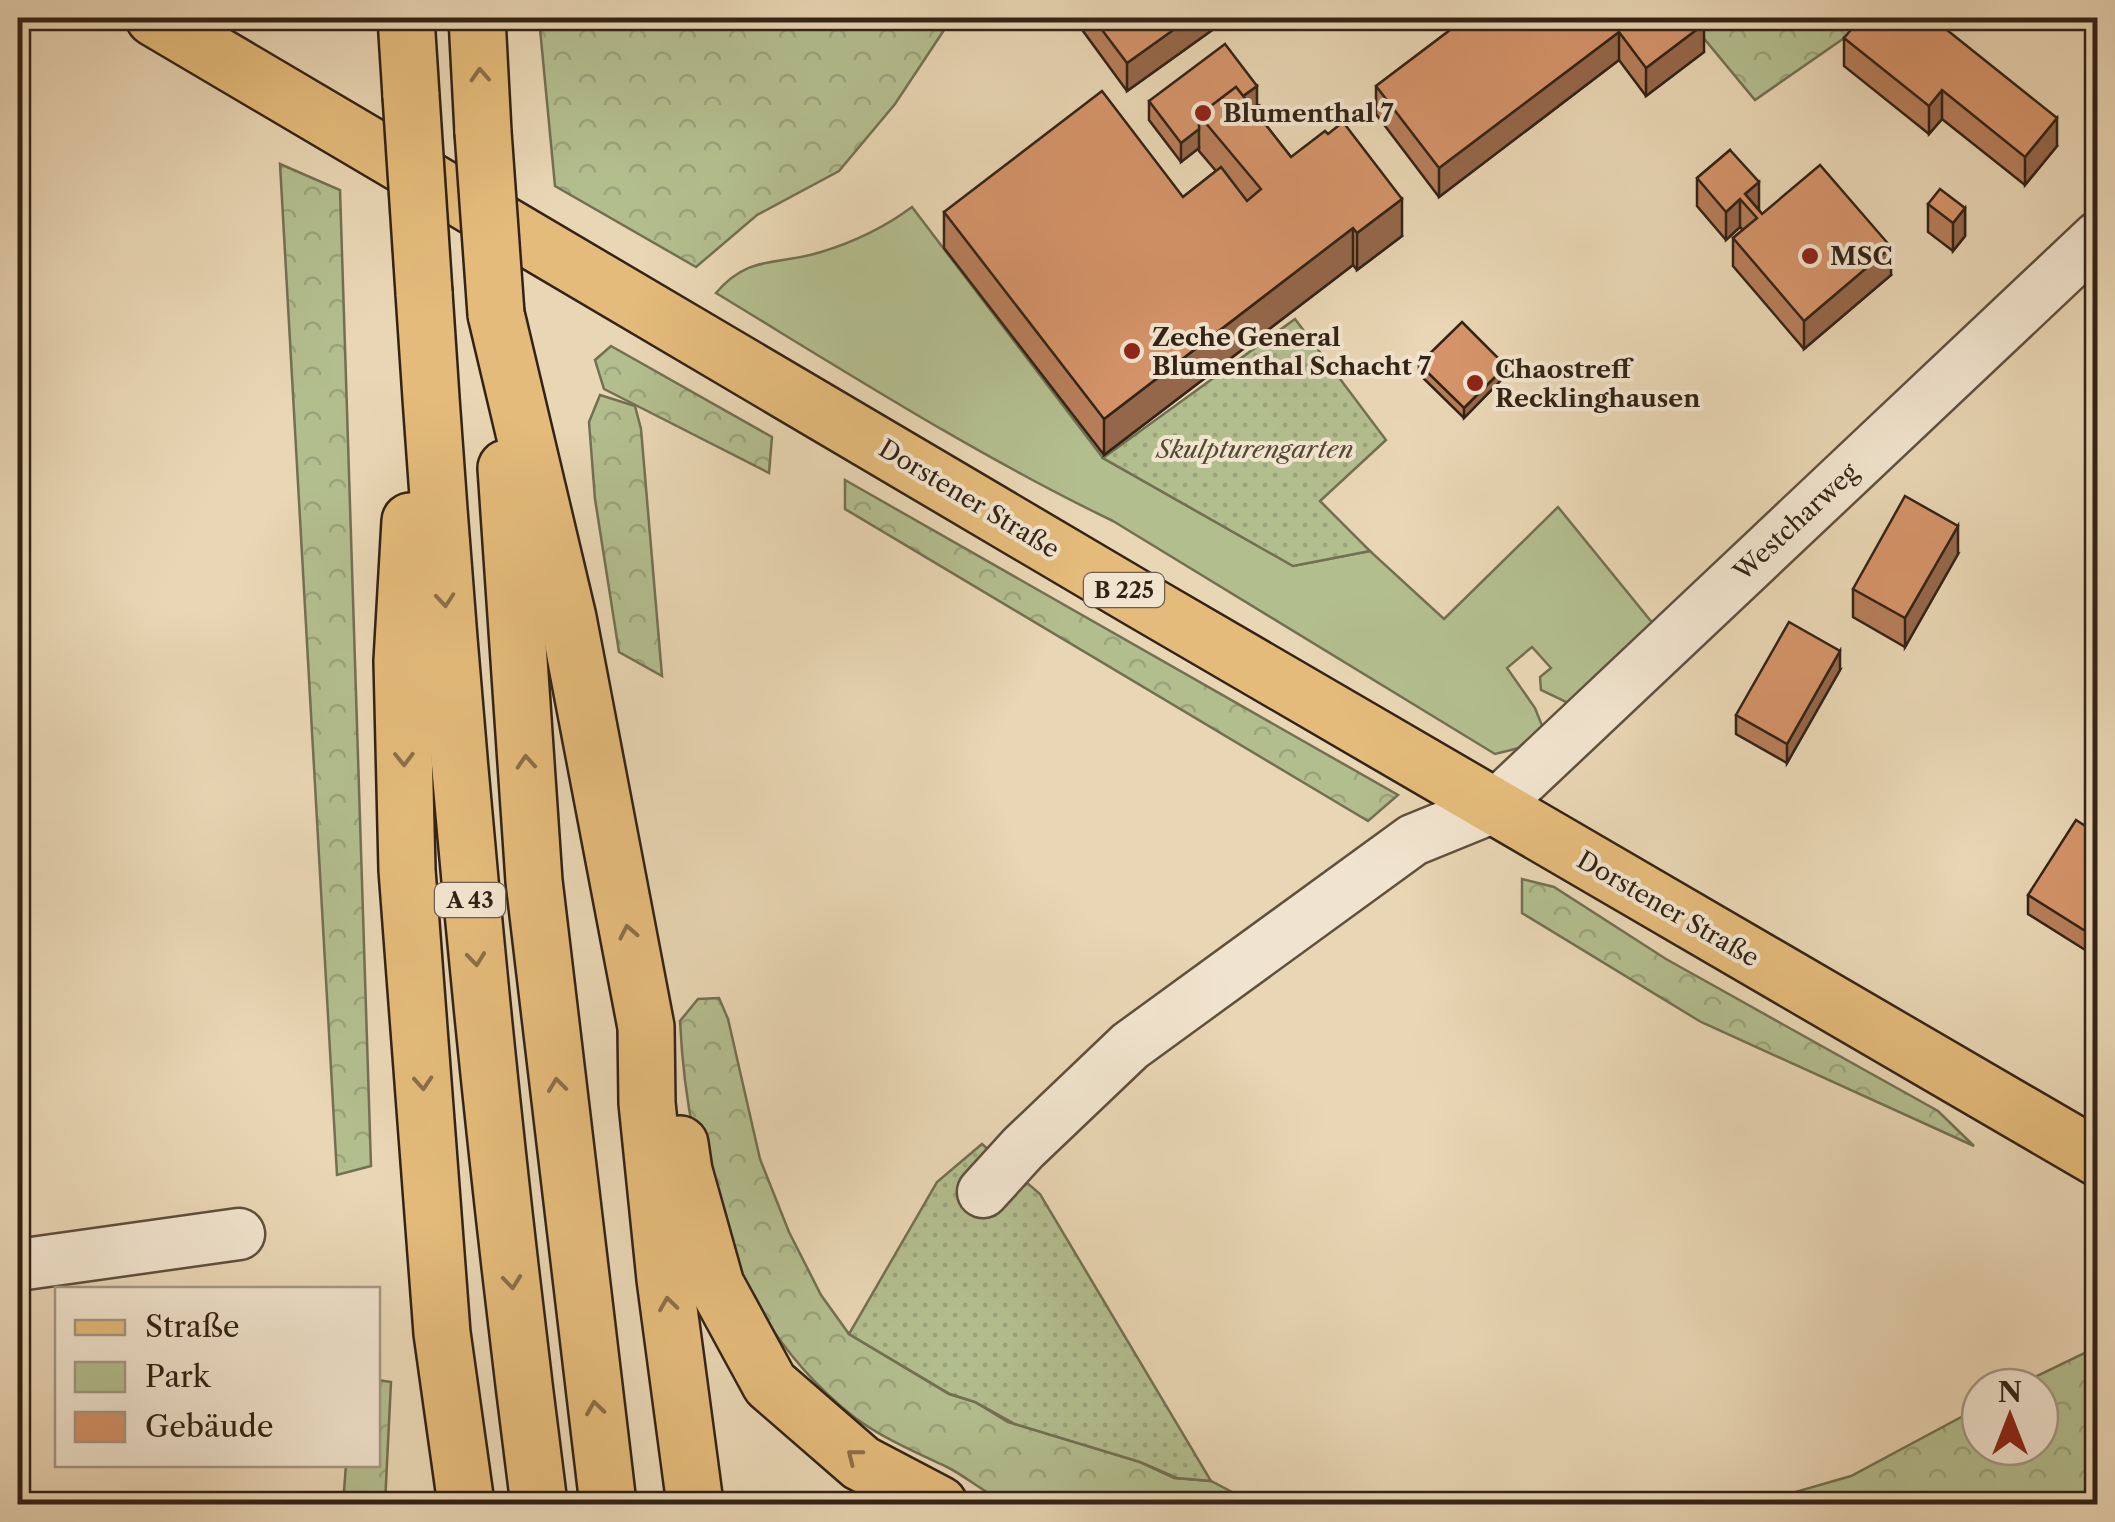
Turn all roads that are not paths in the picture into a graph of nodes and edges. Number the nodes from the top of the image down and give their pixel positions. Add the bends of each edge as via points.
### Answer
1 (154, 18) edge
2 (406, 18) edge
3 (478, 18) edge
4 (2098, 237) edge
5 (424, 294) junction
6 (496, 314) junction
7 (1494, 807) junction
8 (646, 1027) junction
9 (2098, 1158) edge
10 (983, 1192) dead end
11 (239, 1234) dead end
12 (18, 1265) edge
13 (442, 1332) junction
14 (431, 1504) edge
15 (466, 1504) edge
16 (539, 1504) edge
17 (608, 1504) edge
18 (695, 1504) edge
19 (939, 1504) edge

1 - 7 main road, Dorstener Straße / B 225
2 - 5 main road, A 43, bridge
6 -> 3 main road, A 43, bridge
4 - 7 street, Westcharweg
5 -> 13 main road via 402,661 407,870
5 -> 16 main road, A 43 via 474,937
8 -> 6 main road via 568,618
17 -> 6 main road, A 43 via 534,881
7 - 9 main road, Dorstener Straße / B 225
7 - 10 street via 1414,840 1130,1046
18 -> 8 main road via 665,1279
19 -> 8 main road via 861,1463 770,1384 716,1285 684,1171 670,1075
11 - 12 street
13 - 14 main road
13 - 15 main road

